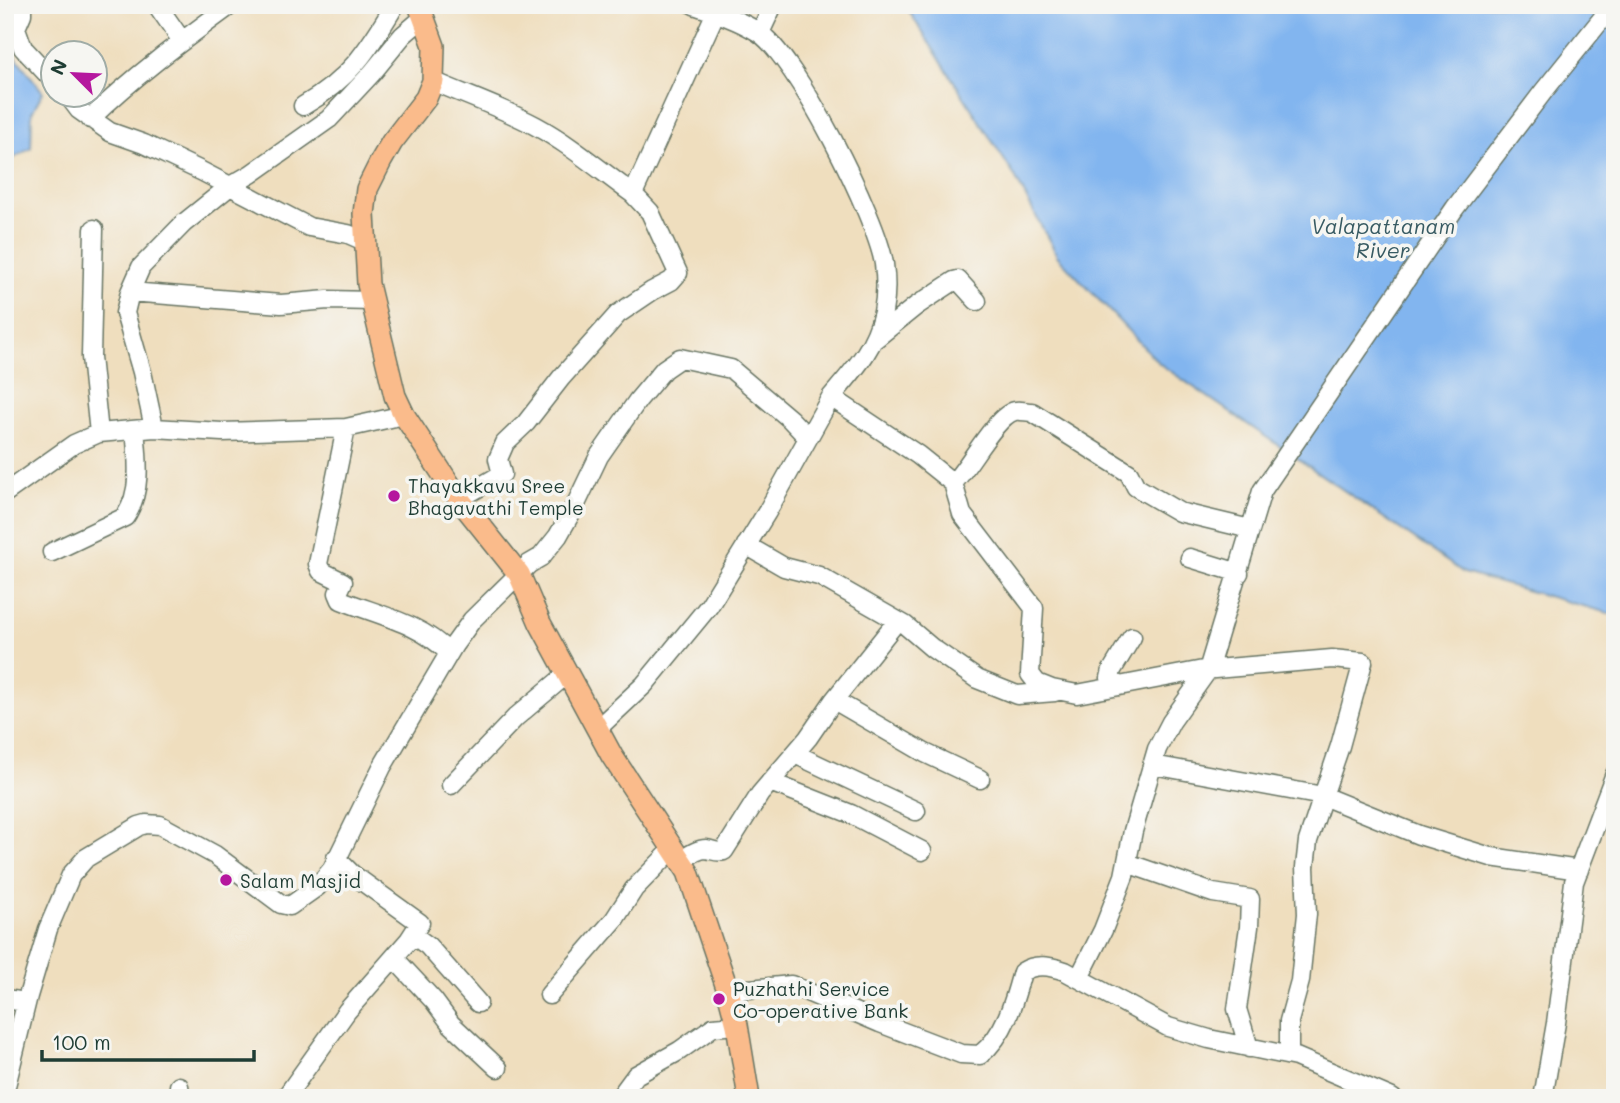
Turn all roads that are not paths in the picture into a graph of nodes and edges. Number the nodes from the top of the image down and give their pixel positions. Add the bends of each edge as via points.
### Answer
1 (22, 5) edge
2 (157, 5) edge
3 (230, 5) edge
4 (395, 5) edge
5 (694, 5) edge
6 (772, 5) edge
7 (1613, 5) edge
8 (421, 12) edge
9 (716, 12) junction
10 (760, 33) junction
11 (182, 41) junction
12 (38, 64) edge
13 (433, 81) junction
14 (303, 106) dead end
15 (78, 108) edge
16 (90, 119) junction
17 (230, 186) junction
18 (633, 194) junction
19 (94, 229) dead end
20 (364, 241) junction
21 (130, 292) junction
22 (977, 300) dead end
23 (372, 301) junction
24 (875, 340) junction
25 (831, 397) junction
26 (404, 415) junction
27 (154, 428) junction
28 (346, 428) junction
29 (135, 430) junction
30 (99, 433) junction
31 (808, 438) junction
32 (953, 483) junction
33 (5, 493) edge
34 (459, 499) junction
35 (1250, 529) junction
36 (746, 545) junction
37 (52, 552) dead end
38 (1190, 558) dead end
39 (519, 573) junction
40 (1238, 573) junction
41 (897, 621) junction
42 (1132, 637) dead end
43 (449, 653) junction
44 (1208, 670) junction
45 (567, 674) junction
46 (1118, 686) junction
47 (1061, 691) junction
48 (834, 700) junction
49 (597, 729) junction
50 (795, 754) junction
51 (1153, 765) junction
52 (1615, 774) edge
53 (980, 779) dead end
54 (770, 782) junction
55 (450, 785) dead end
56 (1323, 796) junction
57 (916, 811) dead end
58 (922, 851) dead end
59 (676, 856) junction
60 (336, 858) junction
61 (1126, 863) junction
62 (1579, 870) junction
63 (413, 935) junction
64 (394, 958) junction
65 (1079, 978) junction
66 (728, 991) junction
67 (549, 995) dead end
68 (5, 999) edge
69 (26, 1002) junction
70 (478, 1003) dead end
71 (737, 1025) junction
72 (1249, 1048) junction
73 (1289, 1055) junction
74 (498, 1068) dead end
75 (5, 1090) edge
76 (1354, 1090) edge
77 (285, 1098) edge
78 (618, 1098) edge
79 (749, 1098) edge
80 (1392, 1098) edge
81 (1543, 1098) edge

1 - 12 street via 16,28 23,48
2 - 11 street
3 - 11 street
4 - 14 street via 372,46 352,69
5 - 9 street
6 - 10 street
7 - 35 street via 1455,208 1262,491
8 - 13 main road via 434,46
8 - 17 street via 329,119
9 - 10 street
9 - 18 street
10 - 24 street via 791,68 826,126 872,226 885,282
11 - 16 street
13 - 18 street via 537,126
13 - 20 main road via 367,189
15 - 16 street
16 - 17 street
17 - 20 street via 309,227
17 - 21 street via 184,223 141,267
18 - 34 street via 650,212 678,274 618,314 505,443 498,459 502,474
19 - 30 street via 91,357
20 - 23 main road
21 - 23 street via 281,304
21 - 27 street via 125,313
22 - 24 street via 954,281
23 - 26 main road via 395,397
24 - 25 street
25 - 31 street
25 - 32 street
26 - 28 street
26 - 34 main road
27 - 28 street via 222,432
27 - 29 street
28 - 43 street via 318,564 321,571 343,582 338,593 341,600 414,627
29 - 30 street
29 - 37 street via 138,467 132,507 125,517
30 - 33 street via 74,444
31 - 36 street
31 - 39 street via 732,369 680,358 664,369 638,400 599,456 558,536 541,557
32 - 35 street via 999,422 1014,411 1032,412 1129,473 1136,487 1179,512
32 - 47 street via 962,514 1034,608 1030,674 1037,683
34 - 39 main road
35 - 40 street
36 - 41 street via 784,567 819,576
36 - 49 street via 709,606 644,685
38 - 40 street
39 - 43 street via 472,620
39 - 45 main road
40 - 44 street
41 - 47 street via 956,666 1004,691 1017,695
41 - 48 street
42 - 46 street via 1112,670 1110,678
43 - 60 street via 382,767
44 - 46 street
44 - 51 street via 1171,722
44 - 56 street via 1332,659 1363,662
45 - 49 main road
45 - 55 street via 516,717
46 - 47 street via 1077,694
48 - 50 street
48 - 53 street
49 - 59 main road
50 - 54 street
50 - 57 street
51 - 56 street
51 - 61 street
52 - 62 street
54 - 58 street via 861,818
54 - 59 street via 746,811 724,850
56 - 62 street via 1419,835 1491,857
56 - 73 street via 1308,841 1307,914 1300,981 1289,1021
59 - 66 main road via 688,872
59 - 67 street via 634,889 614,920
60 - 63 street via 420,923
60 - 69 street via 317,887 290,906 179,834 155,824 139,826 74,870 48,929
61 - 65 street
61 - 72 street via 1204,891 1250,899 1237,1009
62 - 81 street
63 - 64 street
63 - 70 street
64 - 74 street via 451,1024
64 - 77 street via 346,1011
65 - 66 street via 1046,966 1022,972 1015,1002 989,1048 980,1055 961,1054 791,985
65 - 72 street via 1168,1027
66 - 71 main road
68 - 69 street
69 - 75 street
71 - 78 street via 713,1027 636,1075
71 - 79 main road
72 - 73 street
73 - 76 street
76 - 80 street

